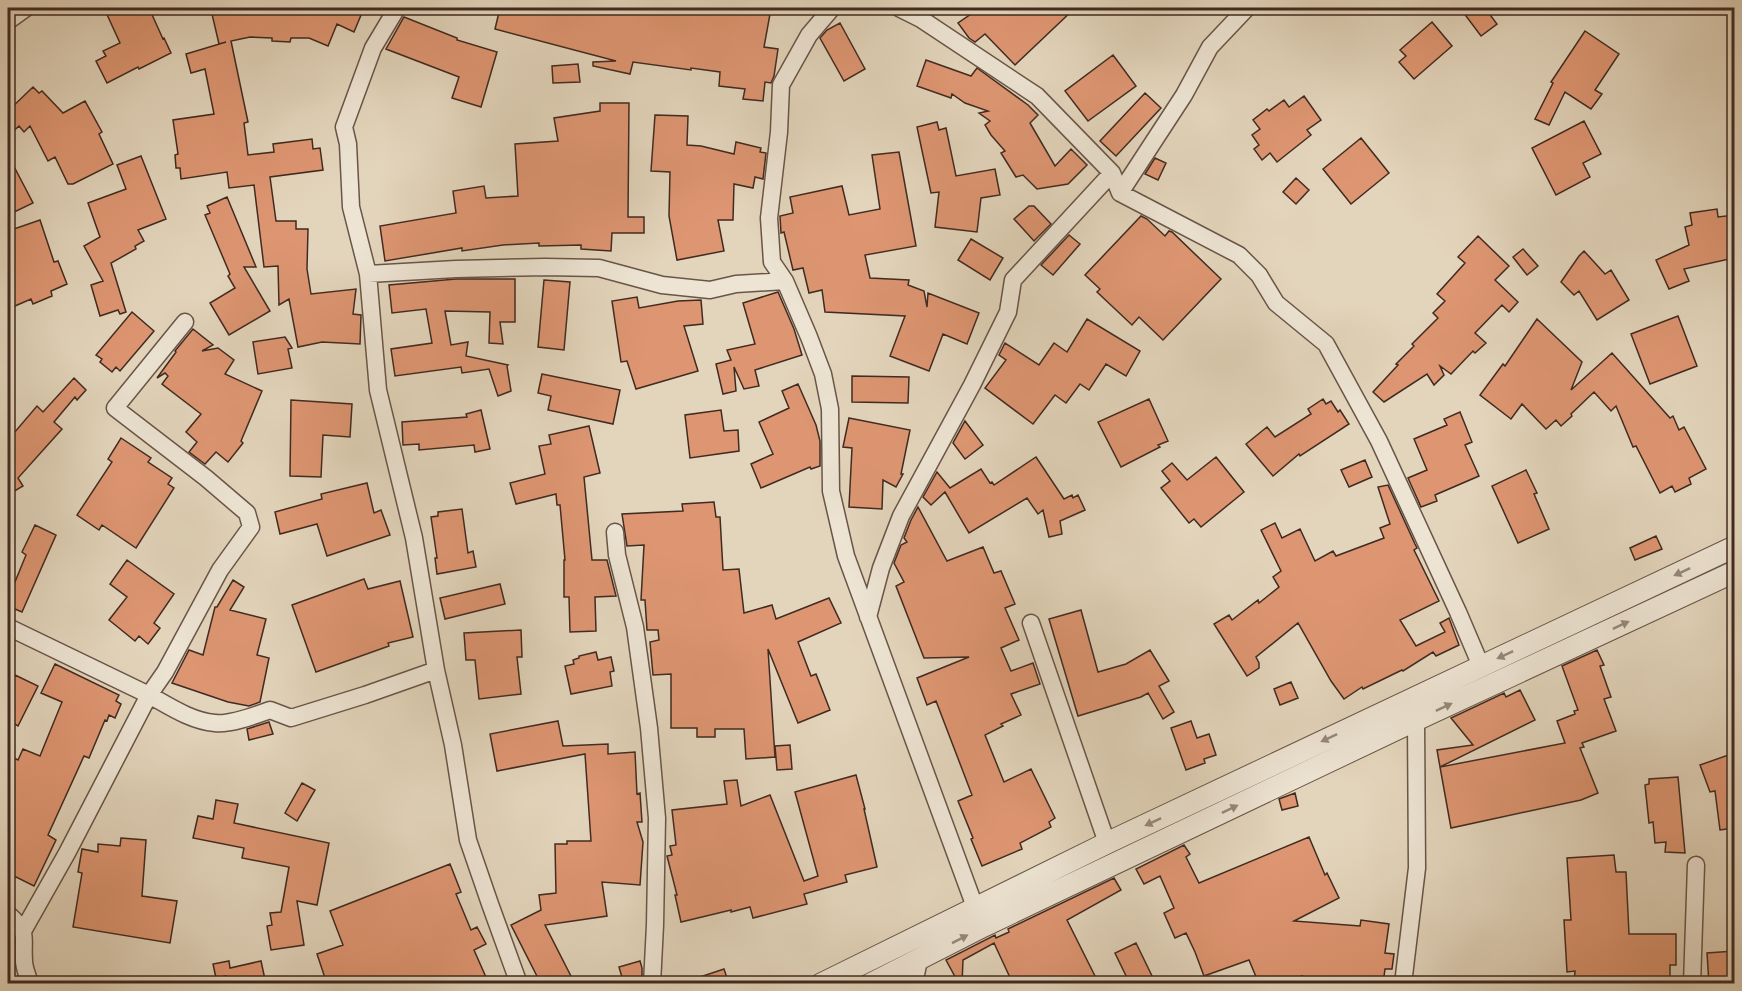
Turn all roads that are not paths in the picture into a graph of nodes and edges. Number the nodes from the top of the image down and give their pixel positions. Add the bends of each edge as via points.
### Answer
1 (27, 8) edge
2 (397, 8) edge
3 (832, 8) edge
4 (899, 8) edge
5 (1247, 8) edge
6 (8, 21) edge
7 (1112, 173) junction
8 (1120, 193) junction
9 (368, 274) junction
10 (786, 281) junction
11 (185, 322) dead end
12 (615, 532) dead end
13 (1734, 547) edge
14 (1734, 572) edge
15 (868, 617) junction
16 (1032, 623) dead end
17 (8, 627) edge
18 (1481, 666) junction
19 (436, 670) junction
20 (149, 695) junction
21 (1416, 720) junction
22 (1107, 843) junction
23 (1696, 865) dead end
24 (975, 907) junction
25 (8, 914) edge
26 (23, 931) junction
27 (918, 960) junction
28 (876, 982) edge
29 (30, 984) edge
30 (519, 984) edge
31 (652, 984) edge
32 (821, 984) edge
33 (914, 984) edge
34 (1403, 984) edge
35 (1692, 984) edge

1 - 6 street
2 - 9 street via 373,48 344,127 351,207
3 - 10 street via 809,35 781,85 769,218 772,262
4 - 7 street via 1037,96
5 - 8 street via 1210,47 1184,95
7 - 8 street
7 - 15 street via 1013,280 1008,312 901,516
8 - 18 street via 1239,255 1259,275 1276,303 1326,344 1379,441
9 - 10 street via 599,268 662,285 710,290
9 - 19 street via 378,390 414,538
10 - 15 street via 823,374 830,409 831,491 846,556
11 - 20 street via 115,408 247,513 251,527 220,570
12 - 31 street via 635,627 656,807
13 -> 18 street
21 -> 14 street
15 - 24 street
16 - 22 street
17 - 20 street
18 -> 22 street
19 - 20 street via 291,718 270,710 216,723 189,716
19 - 30 street via 468,840
20 - 26 street
27 -> 21 street
21 - 34 street via 1418,868
22 - 24 street
23 - 35 street
24 - 32 street
25 - 26 street
26 - 29 street via 24,962
27 - 28 street
27 - 33 street

